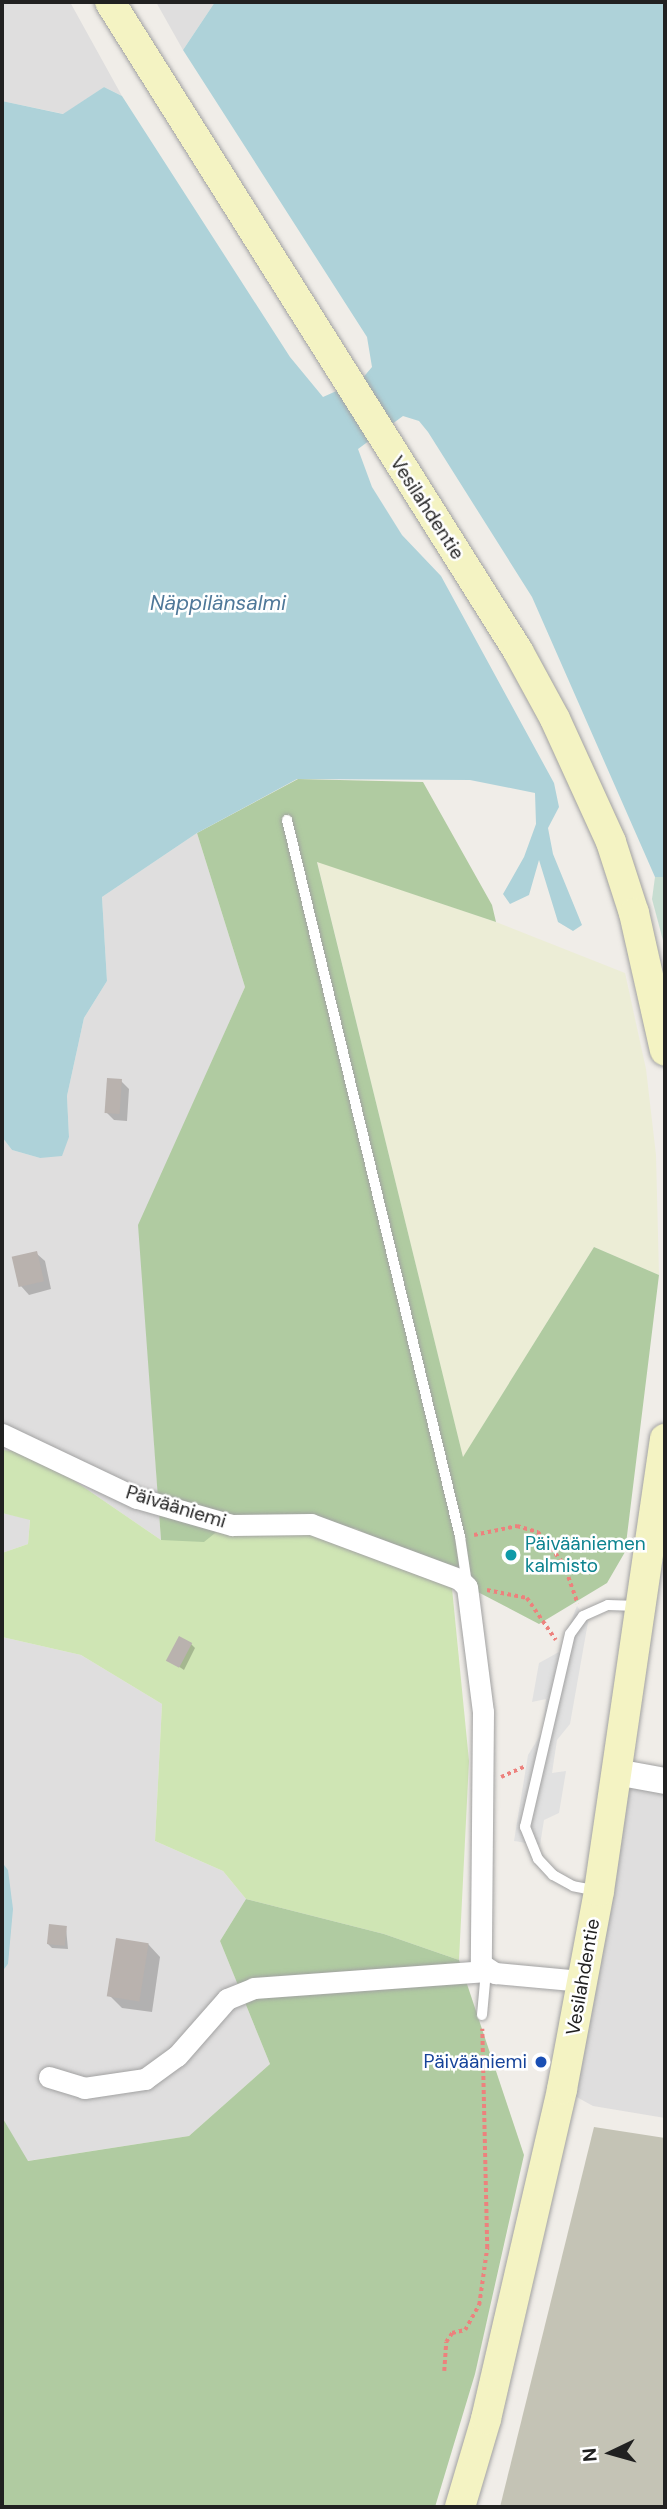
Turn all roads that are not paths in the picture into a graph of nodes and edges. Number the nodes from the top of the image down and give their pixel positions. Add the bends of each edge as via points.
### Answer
1 (110, 2) edge
2 (287, 820) dead end
3 (665, 1051) edge
4 (2, 1434) edge
5 (665, 1439) edge
6 (665, 1445) edge
7 (467, 1587) junction
8 (641, 1606) junction
9 (616, 1772) junction
10 (665, 1781) edge
11 (599, 1891) junction
12 (486, 1971) junction
13 (581, 1981) junction
14 (482, 2015) road end
15 (49, 2077) dead end
16 (460, 2507) edge

1 - 3 main road, Vesilahdentie via 518,651 555,719 611,842 634,913
2 - 7 lane via 460,1537
4 - 7 street, Päivääniemi via 159,1505 232,1525 311,1524 459,1579
5 - 6 main road, Vesilahdentie
6 - 8 main road, Vesilahdentie
7 - 12 street via 482,1712 481,1964
8 - 9 main road, Vesilahdentie
8 - 11 lane via 608,1605 583,1616 567,1648 525,1827 538,1859 573,1886
9 - 10 street
9 - 11 main road, Vesilahdentie
11 - 13 main road, Vesilahdentie
12 - 13 street
12 - 14 lane
12 - 15 street via 254,1988 227,1999 177,2056 145,2079 84,2088
13 - 16 main road, Vesilahdentie via 554,2126

